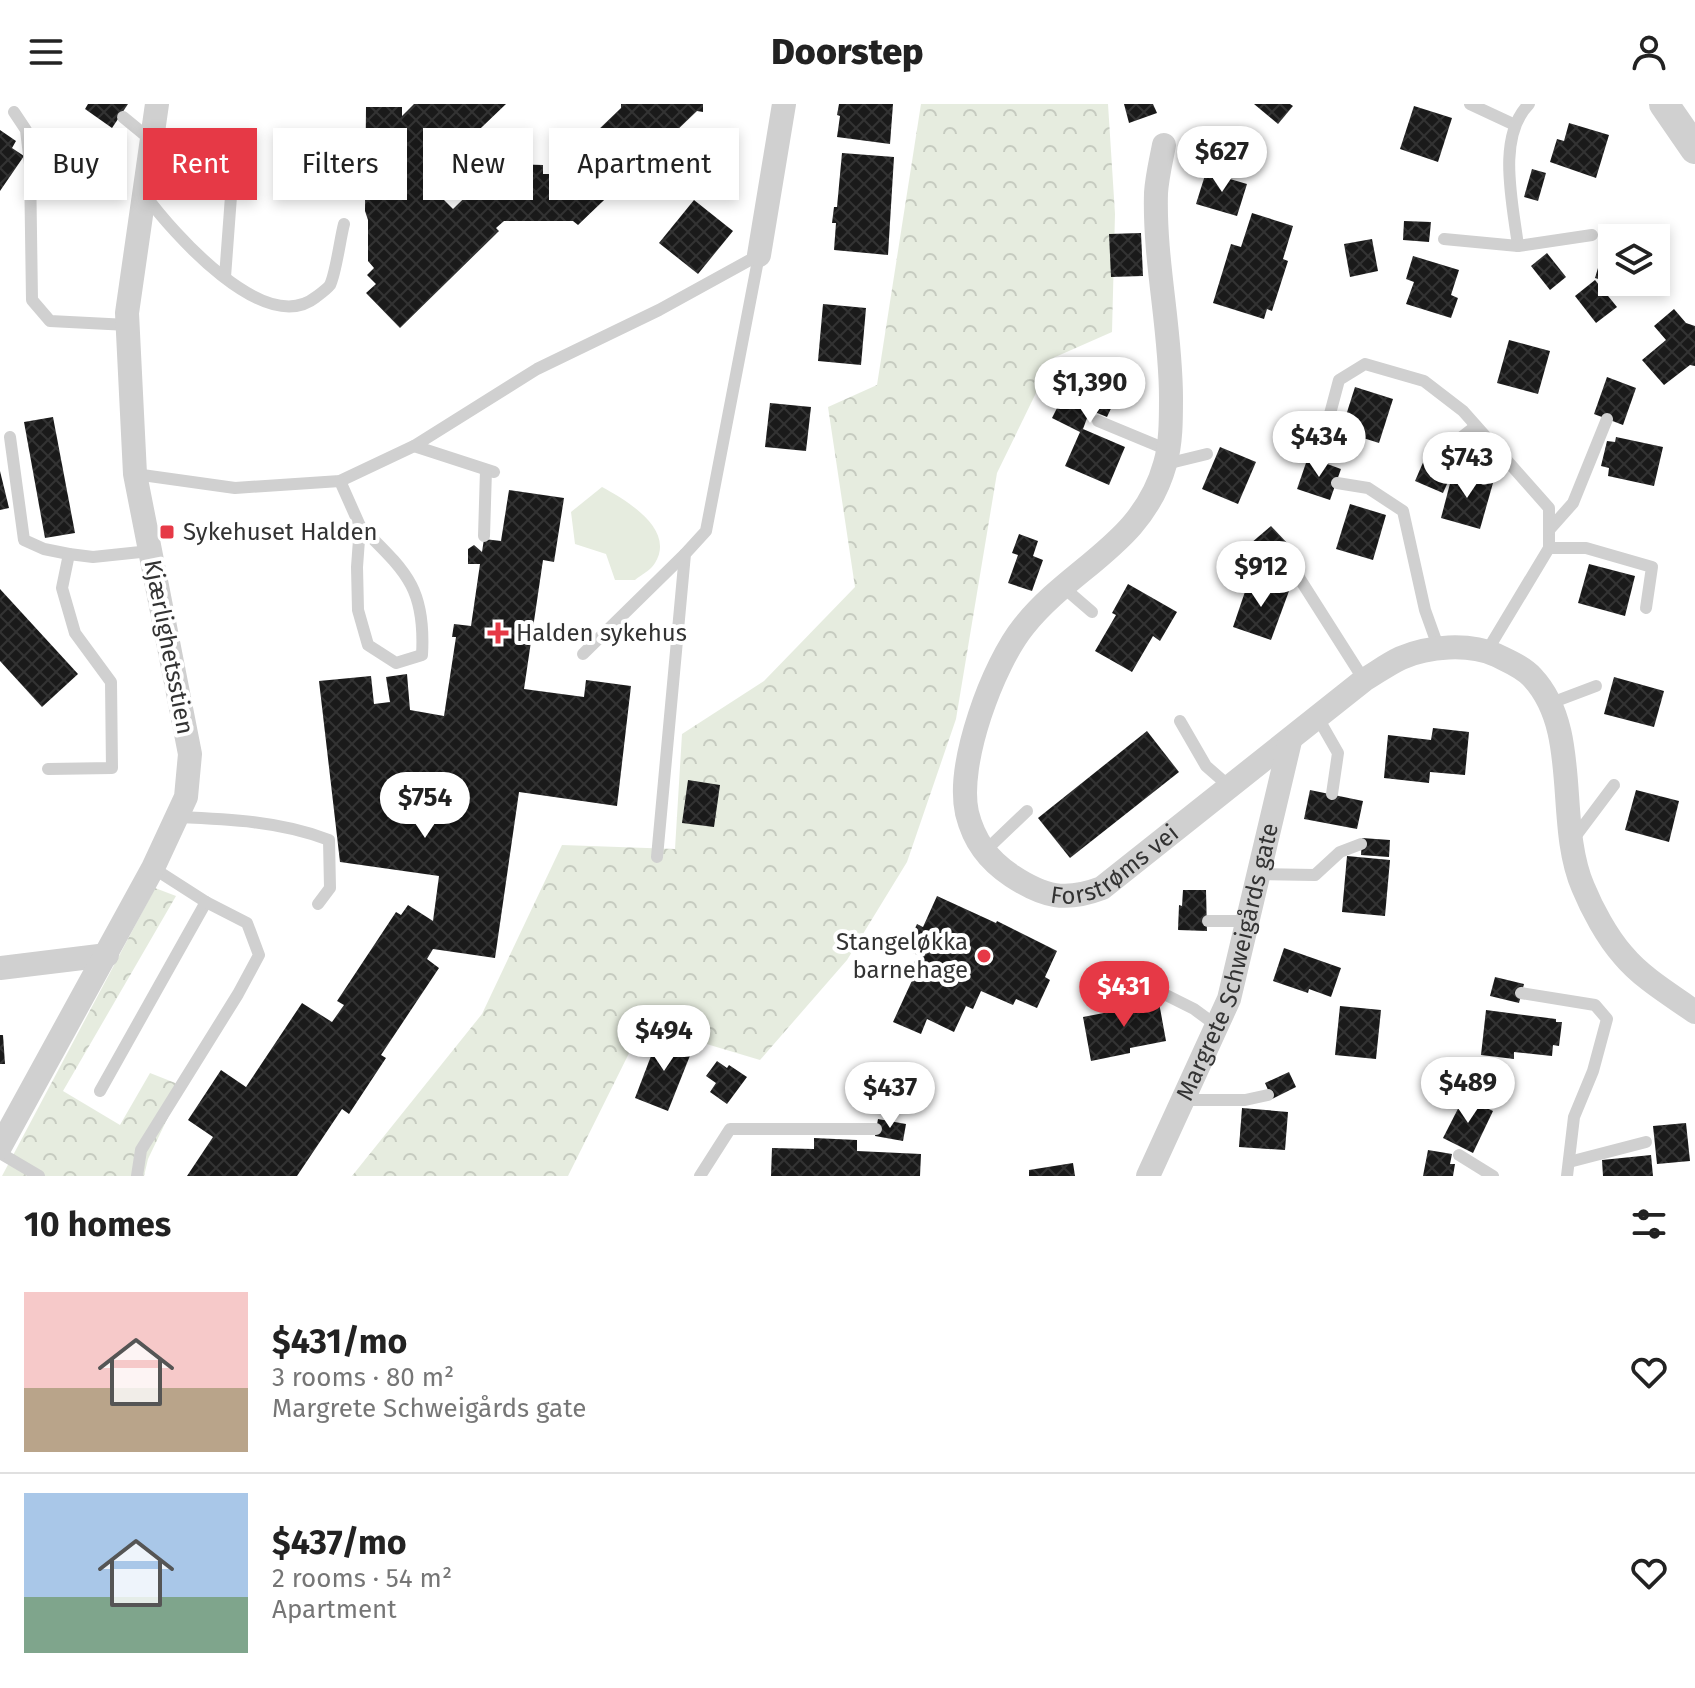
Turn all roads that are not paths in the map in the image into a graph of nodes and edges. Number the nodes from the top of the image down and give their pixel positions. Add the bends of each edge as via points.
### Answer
1 (157, 104) edge
2 (784, 104) edge
3 (1470, 104) edge
4 (1529, 104) edge
5 (1664, 104) edge
6 (14, 112) dead end
7 (123, 117) dead end
8 (1515, 125) junction
9 (153, 128) edge
10 (143, 133) edge
11 (1164, 145) dead end
12 (1695, 149) edge
13 (143, 192) edge
14 (149, 200) edge
15 (231, 200) edge
16 (344, 224) dead end
17 (1592, 235) dead end
18 (1444, 239) dead end
19 (1518, 246) junction
20 (759, 255) junction
21 (225, 277) junction
22 (128, 325) junction
23 (1607, 419) dead end
24 (1098, 421) dead end
25 (1327, 425) dead end
26 (1476, 426) junction
27 (10, 437) dead end
28 (1494, 445) junction
29 (414, 446) junction
30 (1445, 450) dead end
31 (1207, 454) dead end
32 (1167, 457) junction
33 (135, 474) junction
34 (1484, 479) dead end
35 (340, 481) junction
36 (1337, 483) dead end
37 (360, 526) junction
38 (1549, 530) junction
39 (484, 536) dead end
40 (1549, 548) junction
41 (150, 551) junction
42 (69, 554) junction
43 (685, 554) junction
44 (1284, 554) dead end
45 (1063, 587) junction
46 (1646, 608) dead end
47 (1092, 612) dead end
48 (1439, 649) junction
49 (1487, 651) junction
50 (583, 654) dead end
51 (1364, 680) junction
52 (1596, 686) dead end
53 (1551, 703) junction
54 (1318, 718) junction
55 (1180, 721) dead end
56 (1290, 741) junction
57 (48, 769) dead end
58 (1614, 785) dead end
59 (1230, 787) junction
60 (1332, 794) dead end
61 (1027, 811) dead end
62 (176, 817) junction
63 (1361, 844) dead end
64 (1570, 844) junction
65 (984, 852) junction
66 (657, 857) dead end
67 (153, 868) junction
68 (1258, 874) junction
69 (206, 902) junction
70 (318, 904) dead end
71 (1208, 921) dead end
72 (1247, 921) junction
73 (107, 955) junction
74 (0, 968) edge
75 (1521, 993) dead end
76 (1110, 997) dead end
77 (1695, 1012) edge
78 (1217, 1026) junction
79 (100, 1091) dead end
80 (1268, 1095) dead end
81 (1184, 1100) junction
82 (876, 1129) dead end
83 (1646, 1142) dead end
84 (0, 1147) edge
85 (0, 1153) edge
86 (1459, 1155) dead end
87 (1569, 1162) junction
88 (39, 1176) edge
89 (137, 1176) edge
90 (700, 1176) edge
91 (1148, 1176) edge
92 (1493, 1176) edge
93 (1567, 1176) edge

1 - 9 street, Kjærlighetsstien
2 - 20 street
3 - 8 lane
4 - 8 lane
5 - 12 street
6 - 22 lane via 26,130 30,164 32,300 50,321
7 - 10 lane
8 - 19 lane via 1508,170
11 - 32 street, Forstrøms vei via 1156,217 1171,376
13 - 22 street, Kjærlighetsstien
14 - 21 lane via 169,227
15 - 21 lane
16 - 21 lane via 330,286 306,305 256,298
17 - 19 lane
18 - 19 lane
20 - 29 lane via 537,369
20 - 43 lane via 706,531
22 - 33 street, Kjærlighetsstien
23 - 38 lane via 1573,503
24 - 32 lane
25 - 26 lane via 1339,380 1365,364 1424,381
26 - 28 lane
26 - 30 lane
27 - 42 lane via 24,540
28 - 34 lane
28 - 38 lane via 1549,508
29 - 35 lane
29 - 39 lane via 490,471
31 - 32 lane
32 - 45 street, Forstrøms vei via 1138,521
33 - 35 lane via 235,488
33 - 41 street, Kjærlighetsstien
35 - 37 lane
36 - 48 lane via 1368,488 1403,511
37 - 37 lane via 358,610 368,645 396,663 422,655 424,628 416,590
38 - 40 lane
40 - 46 lane via 1586,548 1652,567
40 - 49 lane
41 - 42 lane
41 - 62 street, Kjærlighetsstien via 190,754 186,797
42 - 57 lane via 62,588 75,633 111,682 112,768
43 - 50 lane
43 - 66 lane
44 - 51 lane
45 - 47 lane
45 - 65 street, Forstrøms vei via 1007,648 983,707 973,742 966,810
48 - 49 street, Forstrøms vei
48 - 51 street, Forstrøms vei via 1402,658
49 - 53 street, Forstrøms vei via 1531,676
51 - 54 street, Forstrøms vei
52 - 53 lane
53 - 64 street, Forstrøms vei via 1560,732
54 - 56 street, Forstrøms vei
54 - 60 lane via 1338,753
55 - 59 lane via 1206,766
56 - 59 street, Forstrøms vei
56 - 68 street, Margrete Schweigårds gate
58 - 64 lane
59 - 65 street, Forstrøms vei via 1123,873 1081,896 1047,894 1000,868
61 - 65 lane
62 - 67 street, Kjærlighetsstien
62 - 70 lane via 244,820 329,840 330,888
63 - 68 lane via 1340,852 1315,875
64 - 77 street, Forstrøms vei via 1582,887 1623,955
67 - 69 lane
67 - 73 street, Kjærlighetsstien
68 - 72 street, Margrete Schweigårds gate
69 - 79 lane
69 - 89 lane via 247,923 259,955 141,1150
71 - 72 lane
72 - 78 street, Margrete Schweigårds gate via 1229,999
73 - 74 street
73 - 84 street, Kjærlighetsstien
75 - 87 lane via 1595,1005 1607,1019 1574,1117
76 - 78 lane via 1162,993
78 - 81 street, Margrete Schweigårds gate
80 - 81 lane
81 - 91 street, Margrete Schweigårds gate
82 - 90 lane via 730,1129
83 - 87 lane
85 - 88 lane
86 - 92 lane
87 - 93 lane

